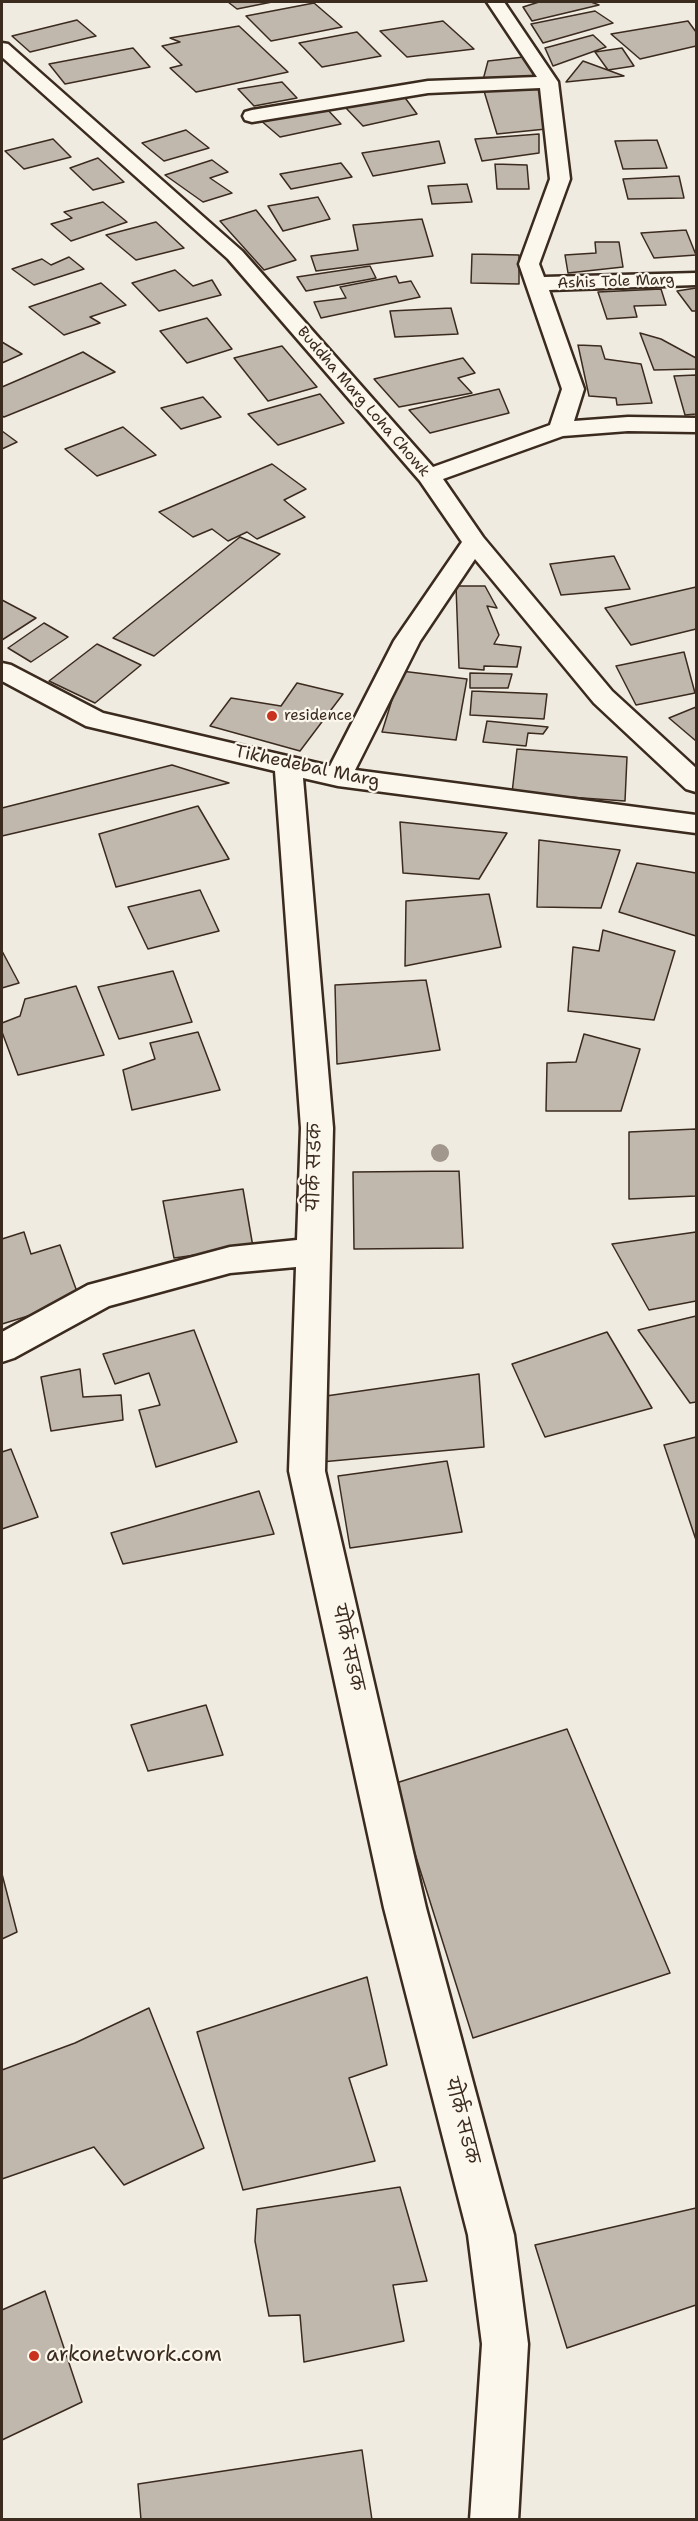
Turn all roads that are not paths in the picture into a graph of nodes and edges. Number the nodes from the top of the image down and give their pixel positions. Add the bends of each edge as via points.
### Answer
1 (496, 2) edge
2 (2, 48) edge
3 (549, 82) junction
4 (252, 116) dead end
5 (696, 279) edge
6 (535, 284) junction
7 (696, 426) edge
8 (560, 429) junction
9 (429, 476) junction
10 (474, 542) junction
11 (2, 671) edge
12 (288, 764) junction
13 (338, 777) junction
14 (696, 783) edge
15 (696, 824) edge
16 (313, 1252) junction
17 (2, 1348) edge
18 (494, 2520) edge

1 - 3 street
2 - 9 street, Buddha Marg Loha Chowk via 235,255
3 - 4 street via 428,87
3 - 6 street via 560,179 529,264
5 - 6 street, Ashis Tole Marg
6 - 8 street via 573,389
7 - 8 street via 628,424
8 - 9 street
9 - 10 street, Buddha Marg Loha Chowk
10 - 13 street via 407,641
10 - 14 street, Buddha Marg Loha Chowk via 603,697
11 - 12 street, Tikhedebal Marg via 95,720
12 - 13 street, Tikhedebal Marg
12 - 16 street, योर्क सडक via 317,1128
13 - 15 street, Tikhedebal Marg
16 - 17 street via 230,1260 100,1295
16 - 18 street, योर्क सडक via 307,1471 405,1908 491,2235 505,2344

